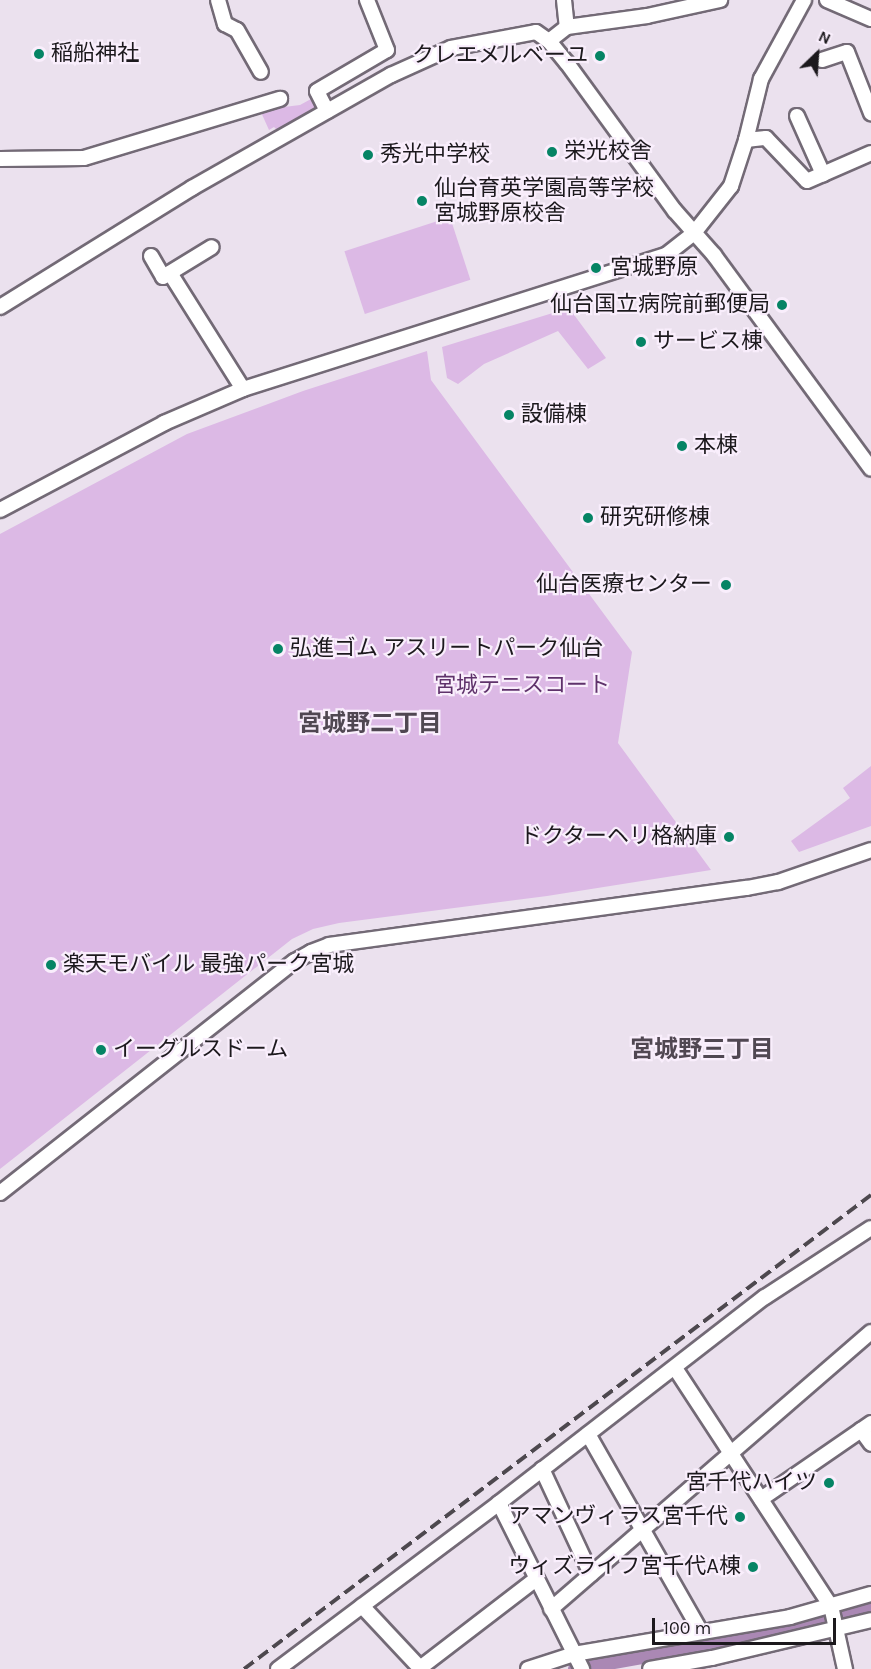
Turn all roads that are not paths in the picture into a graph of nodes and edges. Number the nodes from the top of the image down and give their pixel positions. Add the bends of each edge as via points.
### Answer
1 (218, 0) edge
2 (367, 0) edge
3 (564, 0) edge
4 (720, 0) edge
5 (804, 0) edge
6 (827, 0) edge
7 (871, 19) edge
8 (567, 27) junction
9 (549, 41) junction
10 (822, 60) dead end
11 (261, 72) dead end
12 (280, 99) dead end
13 (327, 111) junction
14 (871, 114) edge
15 (797, 116) dead end
16 (747, 140) junction
17 (871, 153) edge
18 (0, 159) edge
19 (823, 174) junction
20 (694, 233) junction
21 (212, 247) dead end
22 (151, 256) dead end
23 (170, 273) junction
24 (0, 307) edge
25 (243, 389) junction
26 (871, 469) edge
27 (0, 510) edge
28 (871, 850) edge
29 (0, 1193) edge
30 (871, 1228) edge
31 (871, 1332) edge
32 (675, 1368) junction
33 (866, 1426) edge
34 (588, 1434) junction
35 (871, 1444) edge
36 (731, 1452) junction
37 (542, 1470) junction
38 (761, 1499) junction
39 (499, 1503) junction
40 (642, 1529) junction
41 (591, 1574) junction
42 (536, 1579) junction
43 (871, 1594) edge
44 (362, 1606) junction
45 (551, 1609) junction
46 (835, 1618) junction
47 (871, 1620) edge
48 (701, 1632) junction
49 (578, 1662) edge
50 (295, 1664) edge
51 (714, 1664) edge
52 (278, 1669) edge
53 (420, 1669) edge
54 (528, 1669) edge
55 (650, 1669) edge
56 (845, 1669) edge

1 - 11 street via 225,24 237,30
2 - 13 street via 387,50 317,91
3 - 8 street
4 - 8 street
5 - 16 street via 761,79
6 - 7 street
8 - 9 street
9 - 13 street via 536,32 526,32 450,48
9 - 20 street
10 - 14 street via 847,52
12 - 18 street via 84,158
13 - 24 street via 192,188
15 - 19 street
16 - 19 street via 766,138 807,181
16 - 20 street via 730,186
17 - 19 street
20 - 25 street via 666,255
20 - 26 street
21 - 23 street
22 - 23 street via 163,277
23 - 25 street
25 - 27 street via 164,423
28 - 29 street via 778,882 747,888 329,945 311,952
30 - 32 street via 765,1298
31 - 36 street
32 - 34 street
32 - 36 street
33 - 35 street
33 - 38 street
34 - 37 street
34 - 40 street
36 - 38 street
36 - 40 street
37 - 39 street
37 - 41 street
38 - 46 street
39 - 42 street
39 - 44 street
40 - 41 street
40 - 48 street
41 - 45 street
42 - 45 street
42 - 53 street
43 - 46 street
44 - 50 street
44 - 53 street
45 - 49 street
46 - 47 street
46 - 48 street via 790,1617
46 - 51 street
46 - 56 street
48 - 49 street
49 - 54 street
50 - 52 street
51 - 55 street

